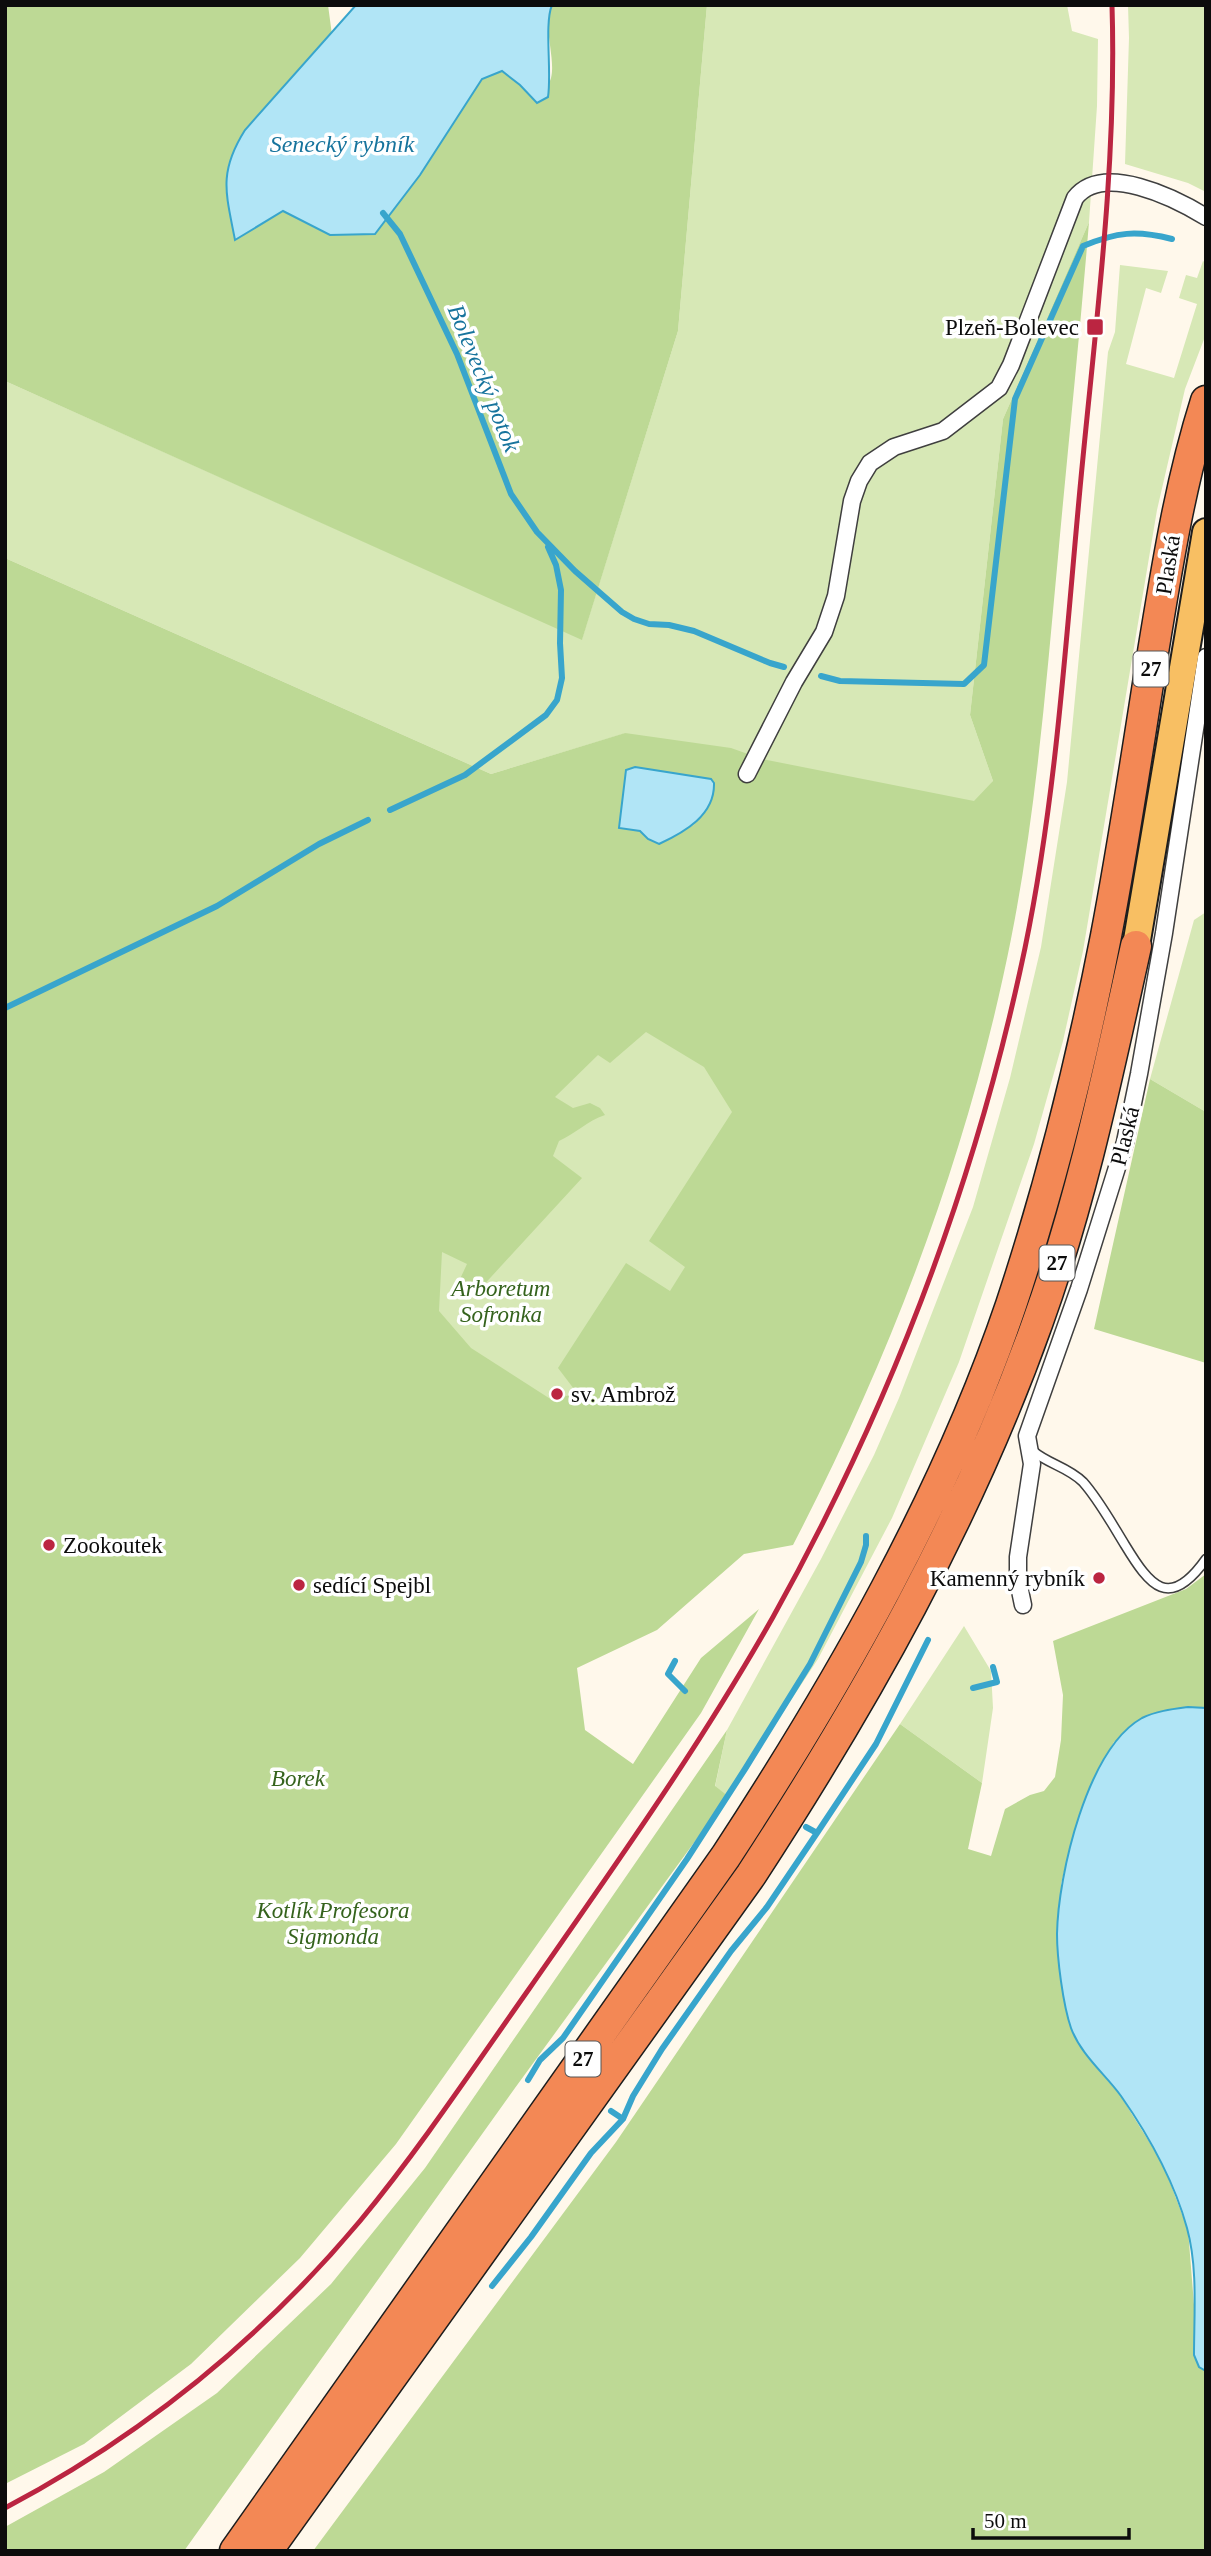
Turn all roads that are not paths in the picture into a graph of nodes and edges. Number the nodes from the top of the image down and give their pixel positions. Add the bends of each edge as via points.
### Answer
1 (1206, 216) edge
2 (1206, 401) edge
3 (1206, 532) edge
4 (1206, 657) edge
5 (747, 774) dead end
6 (1136, 946) joint
7 (1031, 1449) junction
8 (1206, 1559) edge
9 (1023, 1605) dead end
10 (235, 2551) edge
11 (267, 2551) edge

1 - 5 street via 1176,200 1127,185 1108,182 1082,189 999,388 943,431 880,455 859,481 836,596 824,632
2 - 10 highway, Plaská / 27 via 1173,530 1105,939 1060,1136 1010,1307 940,1478 847,1659 726,1856
3 - 6 main road, Plaská / 27
4 - 7 street, Plaská via 1164,933 1125,1142 1079,1289 1030,1423
6 - 11 highway, 27 via 1094,1133 1039,1320 969,1490 875,1674 751,1875
7 - 8 lane via 1082,1482 1141,1571 1156,1586 1185,1583
7 - 9 street, Plaská via 1030,1490 1018,1557

